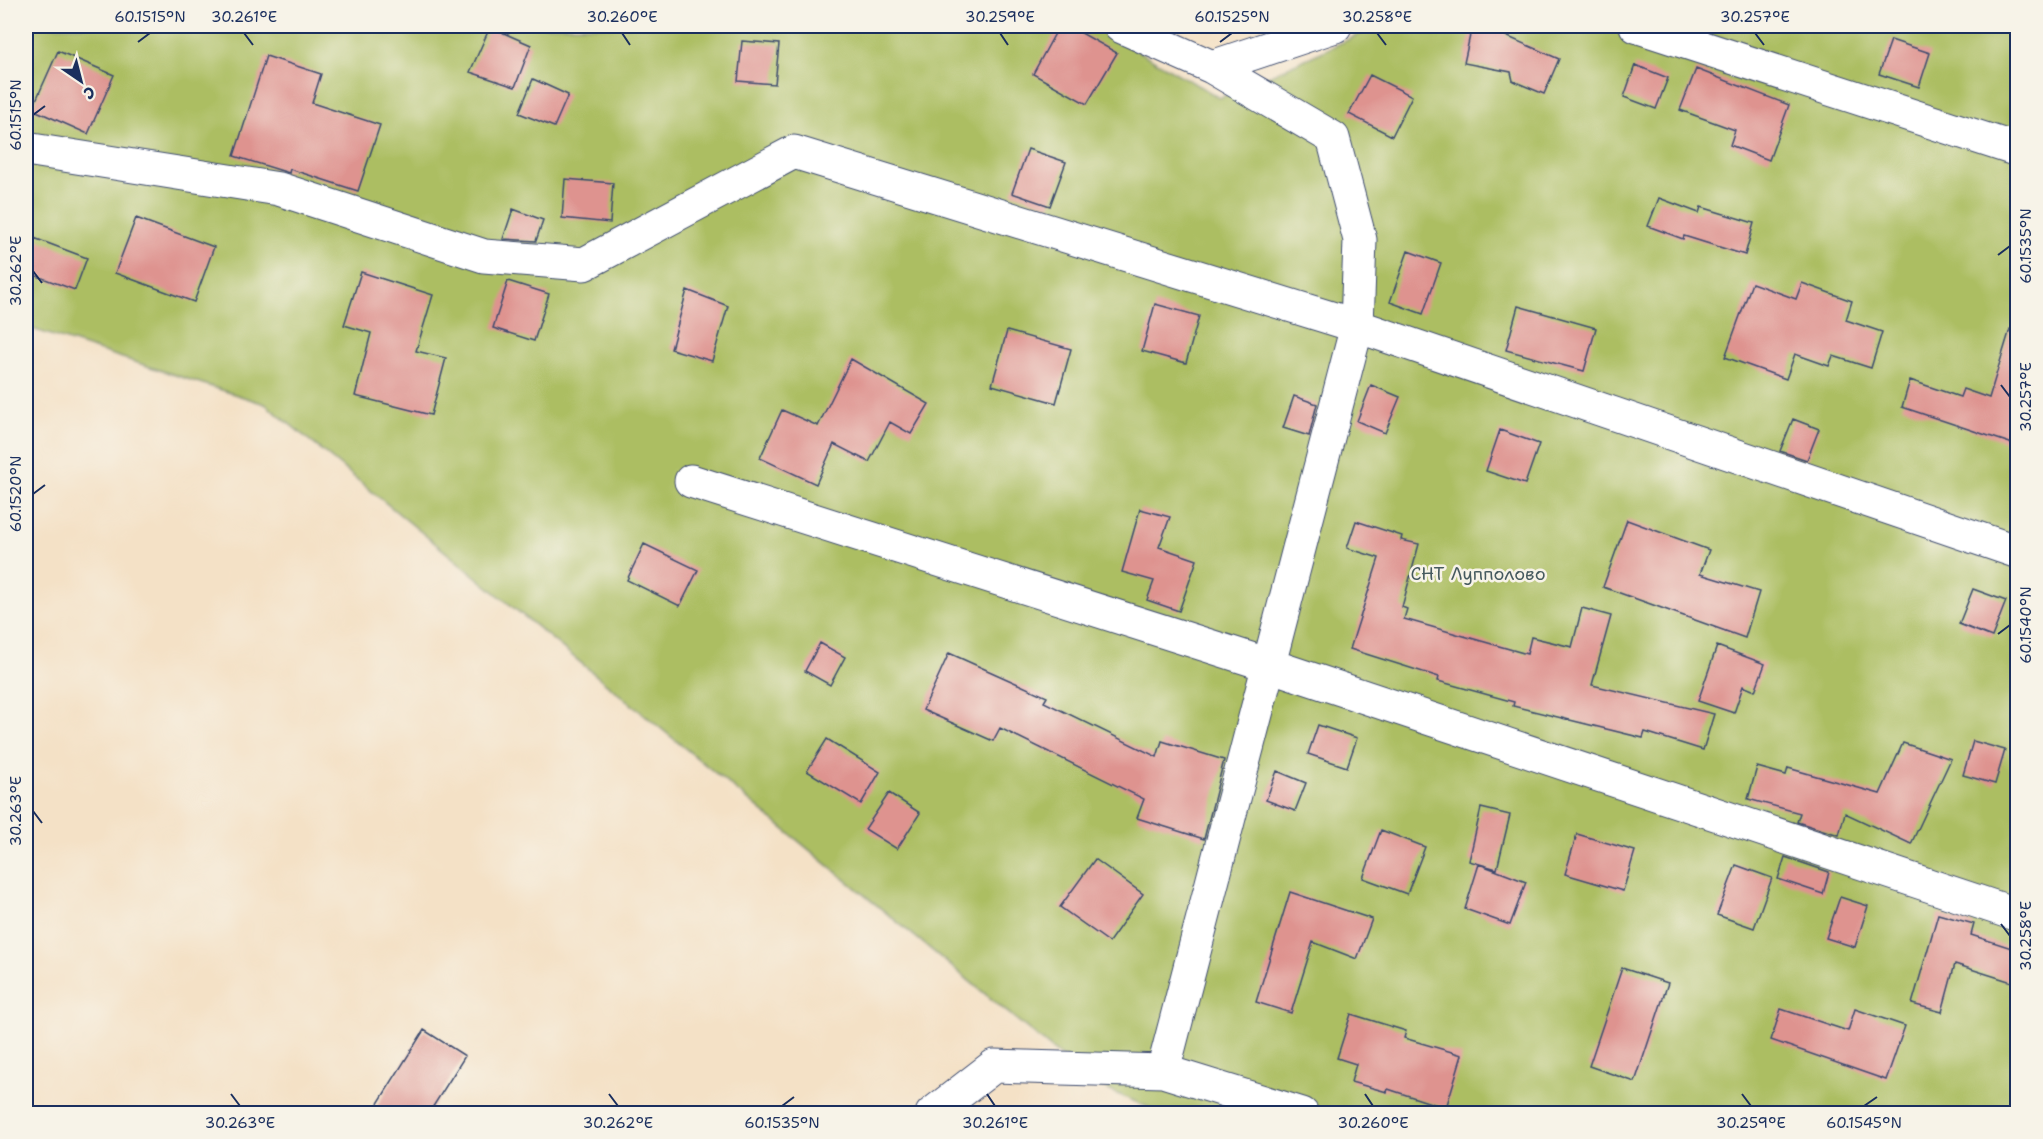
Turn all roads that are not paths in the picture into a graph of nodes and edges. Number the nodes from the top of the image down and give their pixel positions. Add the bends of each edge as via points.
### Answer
1 (1120, 26) edge
2 (1335, 26) edge
3 (1636, 26) edge
4 (1212, 67) junction
5 (26, 149) edge
6 (2018, 150) edge
7 (1357, 326) junction
8 (691, 481) dead end
9 (2018, 552) edge
10 (1269, 665) junction
11 (2018, 915) edge
12 (1163, 1071) junction
13 (932, 1113) edge
14 (1302, 1113) edge

1 - 4 street
2 - 4 street
3 - 6 street
4 - 7 street via 1333,138 1360,240
5 - 7 street via 279,189 484,256 584,264 794,152
7 - 9 street
7 - 10 street
8 - 10 street
10 - 11 street
10 - 12 street
12 - 13 street via 994,1066
12 - 14 street

